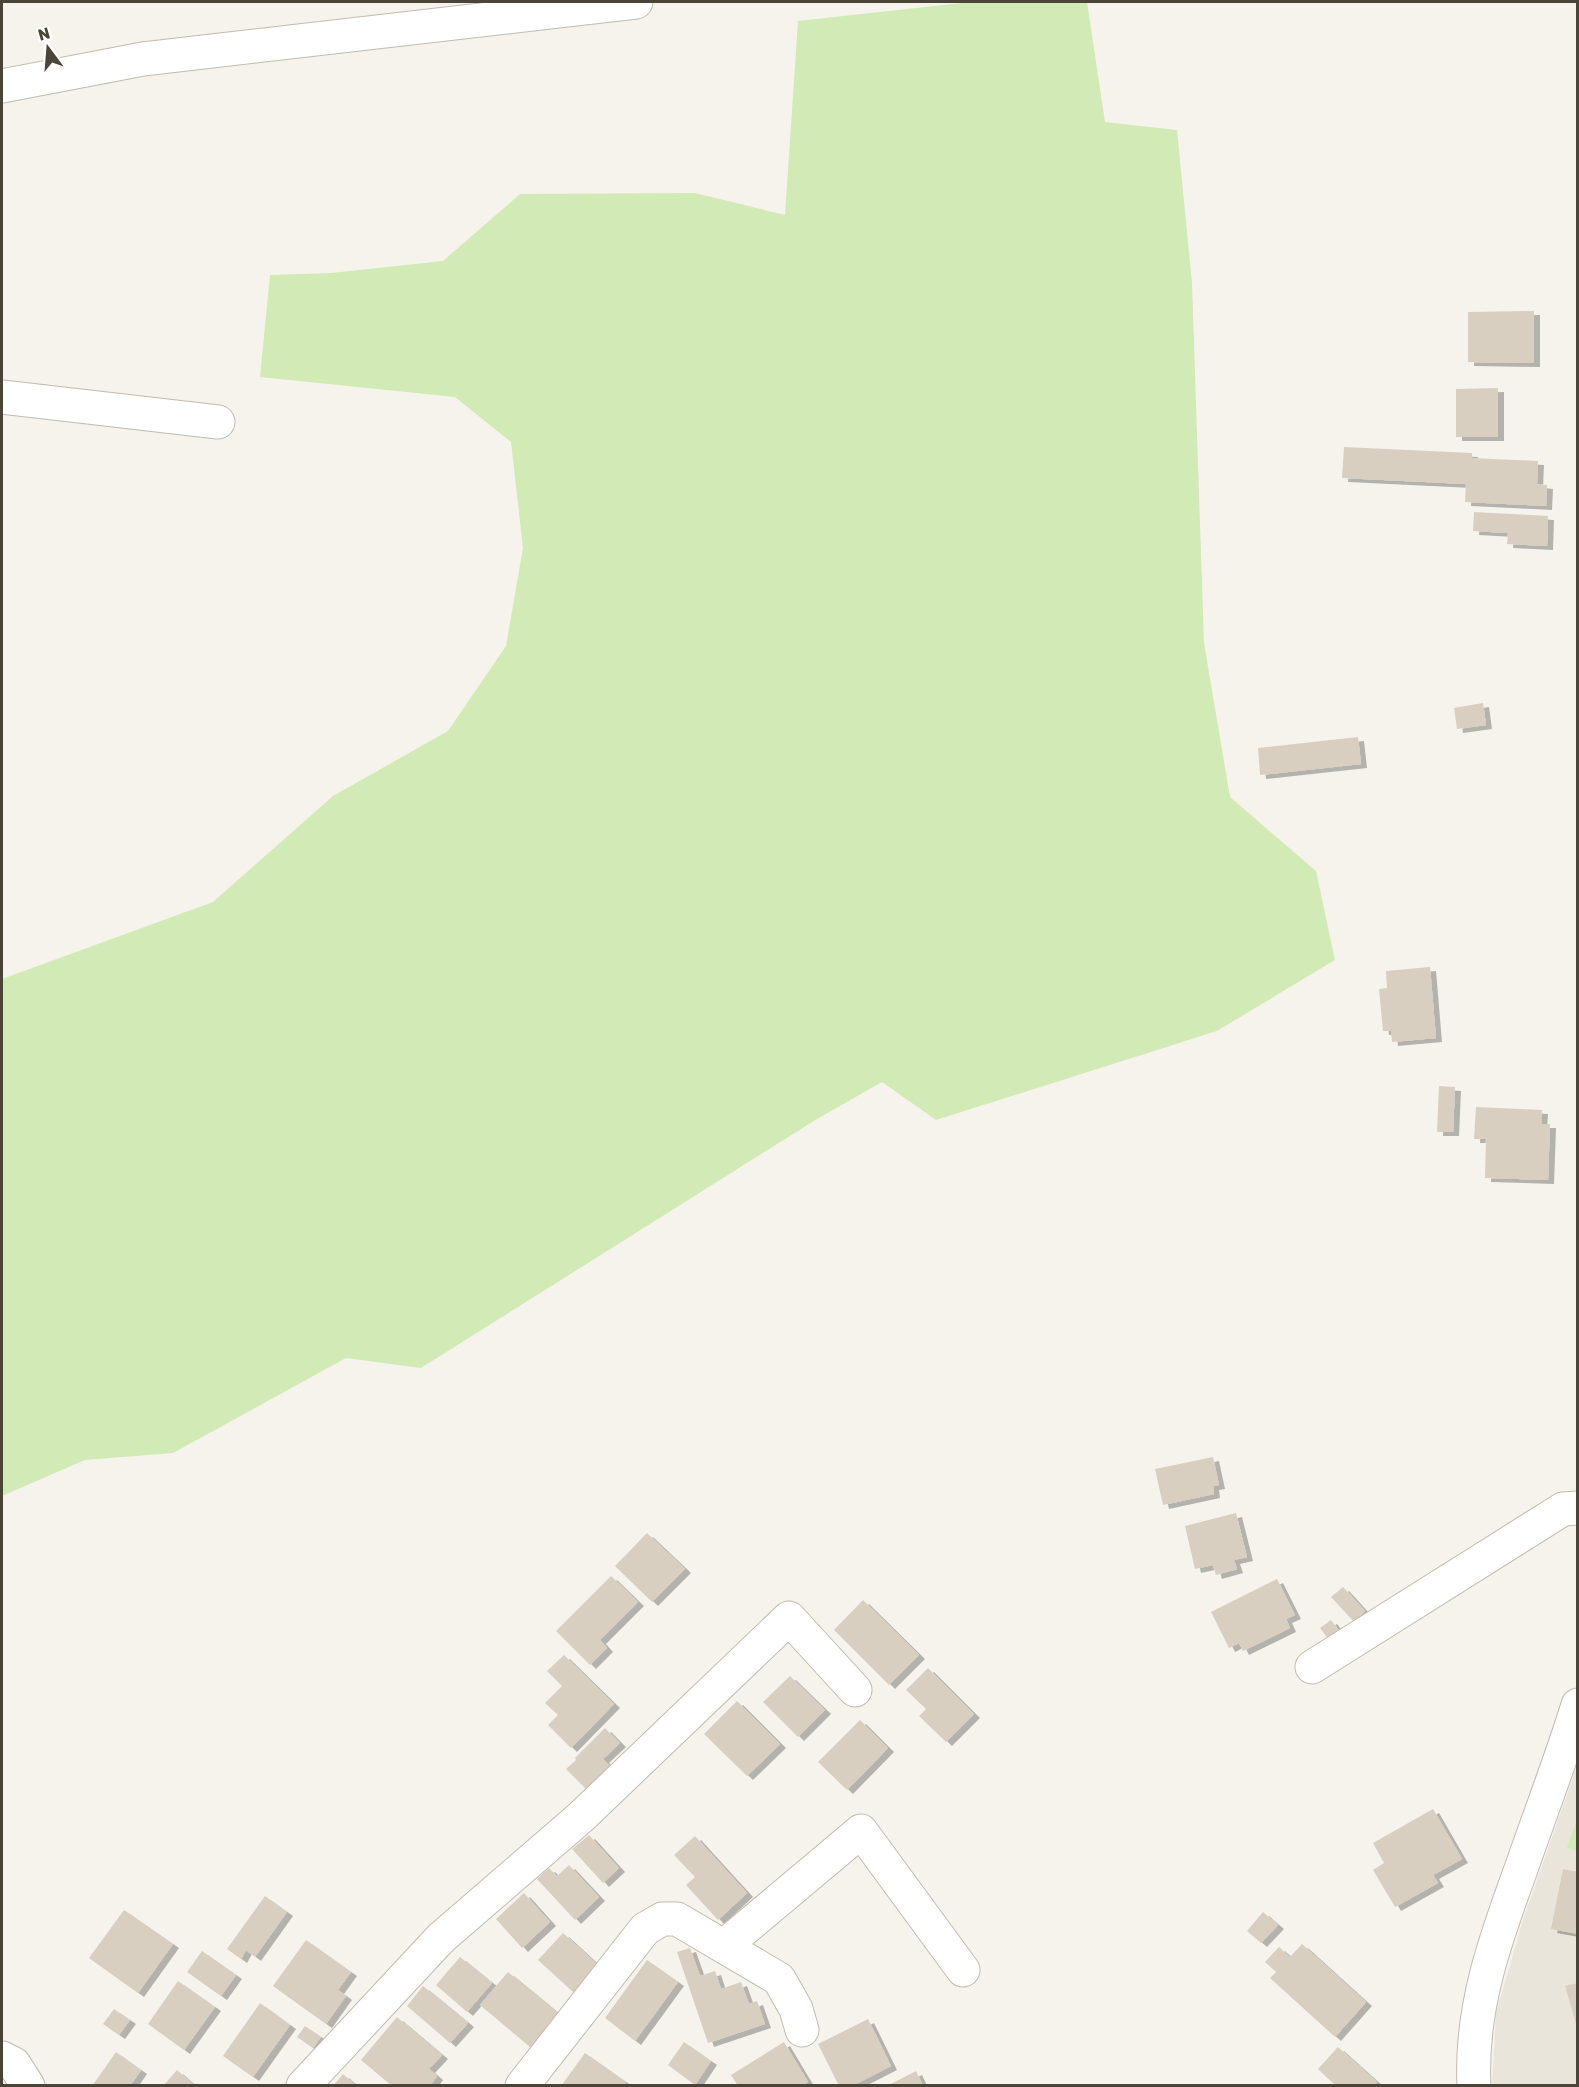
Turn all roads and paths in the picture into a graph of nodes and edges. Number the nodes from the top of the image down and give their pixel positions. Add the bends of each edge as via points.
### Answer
1 (636, 2) edge
2 (2, 86) edge
3 (2, 397) edge
4 (218, 422) dead end
5 (1578, 1508) edge
6 (1312, 1667) dead end
7 (855, 1690) dead end
8 (1578, 1705) edge
9 (1570, 1761) edge
10 (724, 1946) junction
11 (963, 1970) dead end
12 (802, 2030) dead end
13 (2, 2058) edge
14 (27, 2085) edge
15 (303, 2085) edge
16 (522, 2085) edge
17 (1474, 2085) edge

1 - 2 street via 143,59
3 - 4 street
5 - 6 street via 1563,1509
7 - 15 street via 789,1618 580,1817 441,1938
8 - 9 street
9 - 17 street via 1494,1942 1476,2017
10 - 11 street via 861,1831
10 - 12 street via 779,1979 796,2009
10 - 16 street via 677,1919 662,1919 645,1929
13 - 14 street via 14,2064

